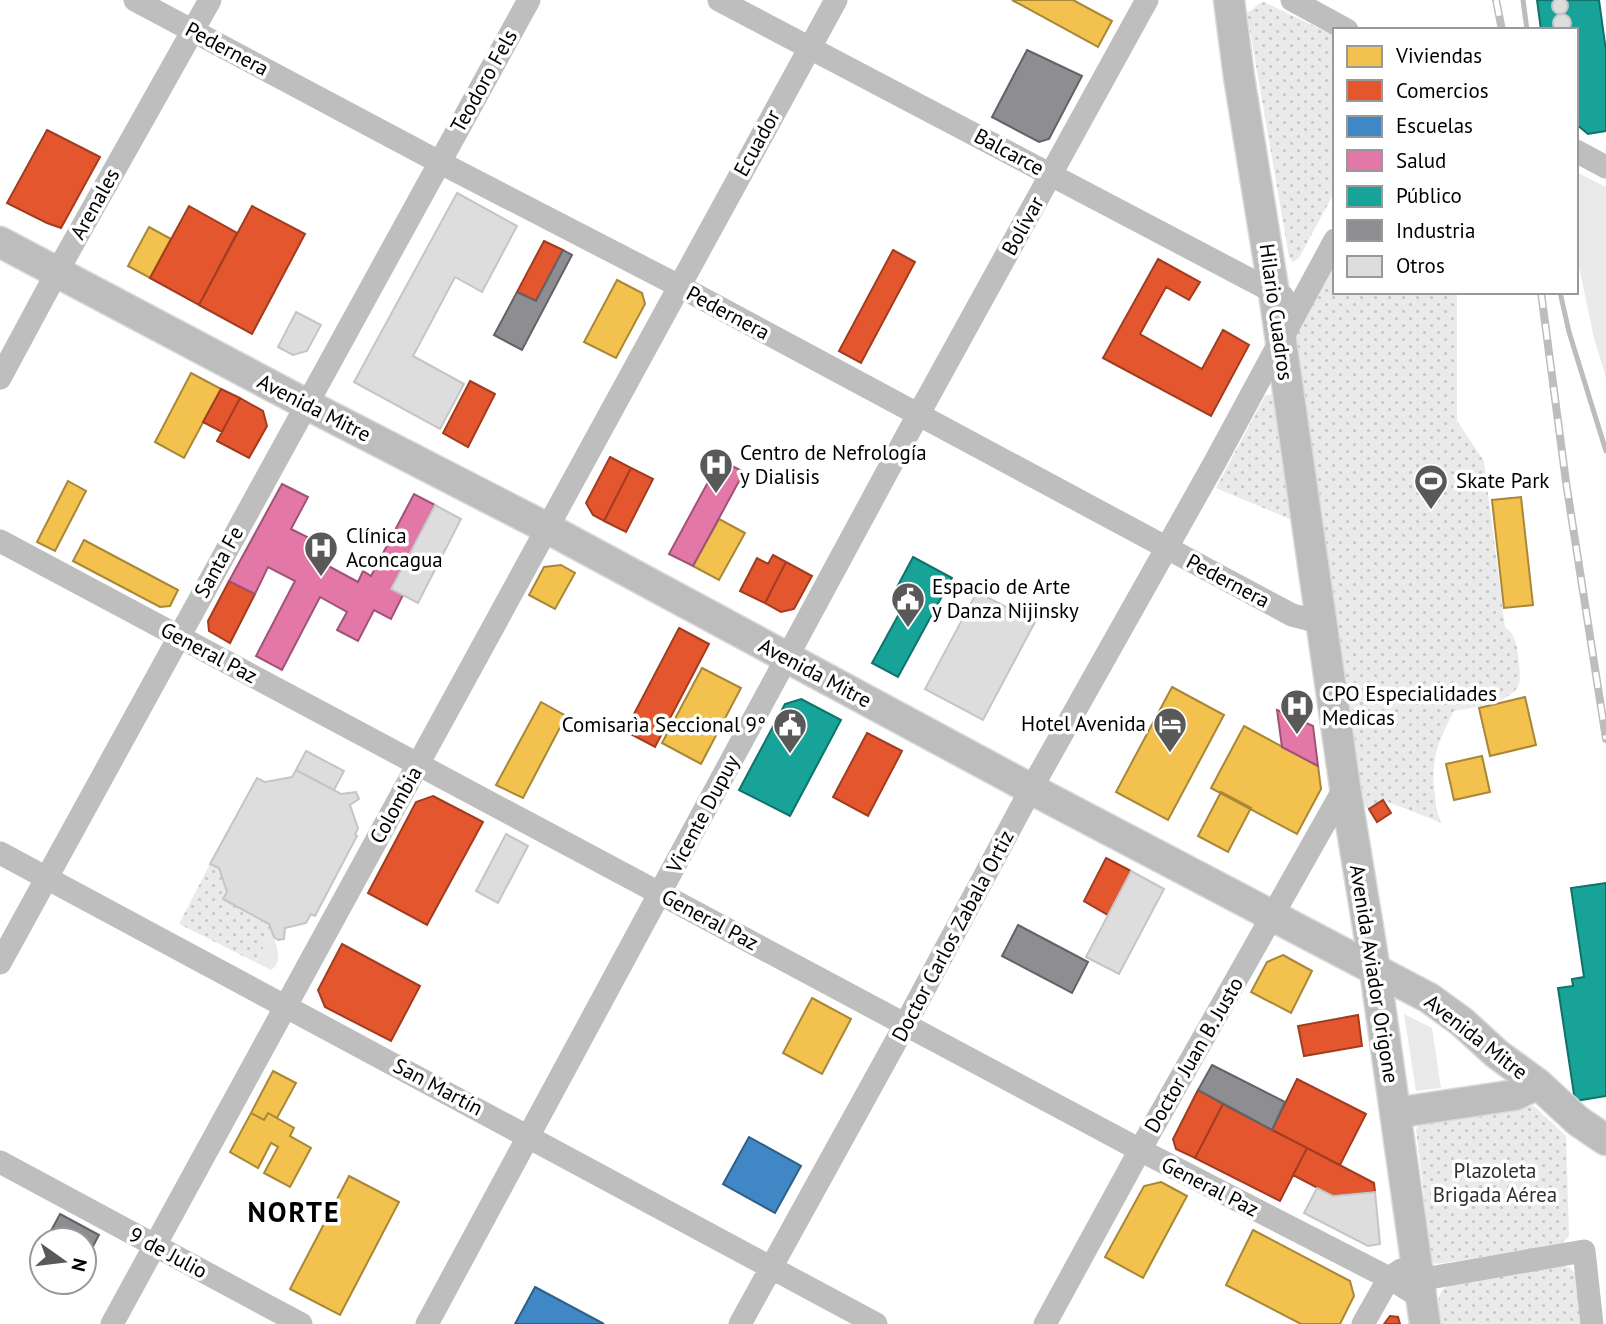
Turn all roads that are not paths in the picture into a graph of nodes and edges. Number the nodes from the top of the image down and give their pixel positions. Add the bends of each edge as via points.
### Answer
1 (135, 0) edge
2 (209, 0) edge
3 (529, 0) edge
4 (719, 0) edge
5 (836, 0) edge
6 (1147, 0) edge
7 (1229, 0) edge
8 (1292, 0) edge
9 (1343, 28) edge
10 (192, 30) junction
11 (810, 47) junction
12 (1578, 152) edge
13 (439, 162) junction
14 (1606, 167) edge
15 (1051, 174) junction
16 (0, 242) edge
17 (1333, 242) edge
18 (57, 272) junction
19 (679, 286) junction
20 (1287, 299) junction
21 (1279, 340) junction
22 (0, 379) edge
23 (306, 404) junction
24 (918, 415) junction
25 (547, 528) junction
26 (0, 541) edge
27 (1167, 548) junction
28 (1322, 623) junction
29 (178, 636) junction
30 (787, 658) junction
31 (417, 766) junction
32 (1345, 787) junction
33 (1031, 789) junction
34 (0, 853) edge
35 (46, 877) junction
36 (660, 893) junction
37 (1273, 917) junction
38 (0, 963) edge
39 (1375, 970) junction
40 (286, 1006) junction
41 (905, 1025) junction
42 (1538, 1084) junction
43 (1395, 1113) junction
44 (529, 1136) junction
45 (1606, 1140) edge
46 (1140, 1150) junction
47 (0, 1162) edge
48 (155, 1246) junction
49 (772, 1266) junction
50 (1413, 1288) edge
51 (112, 1324) edge
52 (301, 1324) edge
53 (427, 1324) edge
54 (740, 1324) edge
55 (876, 1324) edge
56 (1045, 1324) edge
57 (1363, 1324) edge
58 (1592, 1324) edge

1 - 10 street, Pedernera
2 - 10 street, Arenales
3 - 13 street, Teodoro Fels
4 - 11 street, Balcarce
5 - 11 street, Ecuador
6 - 15 street, Bolívar
7 - 20 main road, Hilario Cuadros via 1239,77
8 - 9 street
10 - 13 street, Pedernera
10 - 18 street, Arenales
11 - 15 street, Balcarce
11 - 19 street, Ecuador
12 - 14 street
13 - 19 street, Pedernera
13 - 23 street, Santa Fe
15 - 20 street, Balcarce
15 - 24 street, Bolívar
16 - 18 main road, Avenida Mitre
17 - 20 street
18 - 22 street, Arenales
18 - 23 main road, Avenida Mitre
19 - 24 street, Pedernera
19 - 25 street, Colombia
20 - 21 main road, Hilario Cuadros
21 - 27 street, Doctor Carlos Zabala Ortiz
21 - 28 main road, Hilario Cuadros
23 - 25 main road, Avenida Mitre
23 - 29 street, Santa Fe
24 - 27 street, Pedernera
24 - 30 street, Vicente Dupuy
25 - 30 main road, Avenida Mitre
25 - 31 street, Colombia
26 - 29 street, General Paz
27 - 28 street, Pedernera via 1292,615
27 - 33 street, Doctor Carlos Zabala Ortiz
28 - 32 main road, Avenida Aviador Origone
29 - 31 street, General Paz
29 - 35 street, Santa Fe
30 - 33 main road, Avenida Mitre
30 - 36 street, Vicente Dupuy
31 - 36 street, General Paz
31 - 40 street, Colombia
32 - 37 street, Doctor Juan B. Justo
32 - 39 main road, Avenida Aviador Origone
33 - 37 main road, Avenida Mitre
33 - 41 street, Doctor Carlos Zabala Ortiz
34 - 35 street, San Martín
35 - 38 street, Santa Fe
35 - 40 street, San Martín
36 - 41 street, General Paz
36 - 44 street, Vicente Dupuy
37 - 39 main road, Avenida Mitre
37 - 46 street, Doctor Juan B. Justo
39 - 42 main road, Avenida Mitre via 1462,1021
39 - 43 main road, Avenida Aviador Origone
40 - 44 street, San Martín
40 - 48 street, Colombia
41 - 46 street, General Paz
41 - 49 street, Doctor Carlos Zabala Ortiz
42 - 43 main road via 1515,1096
42 - 45 main road, Avenida Mitre
43 - 50 main road, Avenida Aviador Origone
44 - 49 street, San Martín
44 - 53 street, Vicente Dupuy
46 - 50 street, General Paz
46 - 56 street, Doctor Juan B. Justo
47 - 48 street, 9 de Julio
48 - 51 street, Colombia
48 - 52 street, 9 de Julio
49 - 54 street, Doctor Carlos Zabala Ortiz
49 - 55 street, San Martín
50 - 57 street
50 - 58 street via 1584,1251

